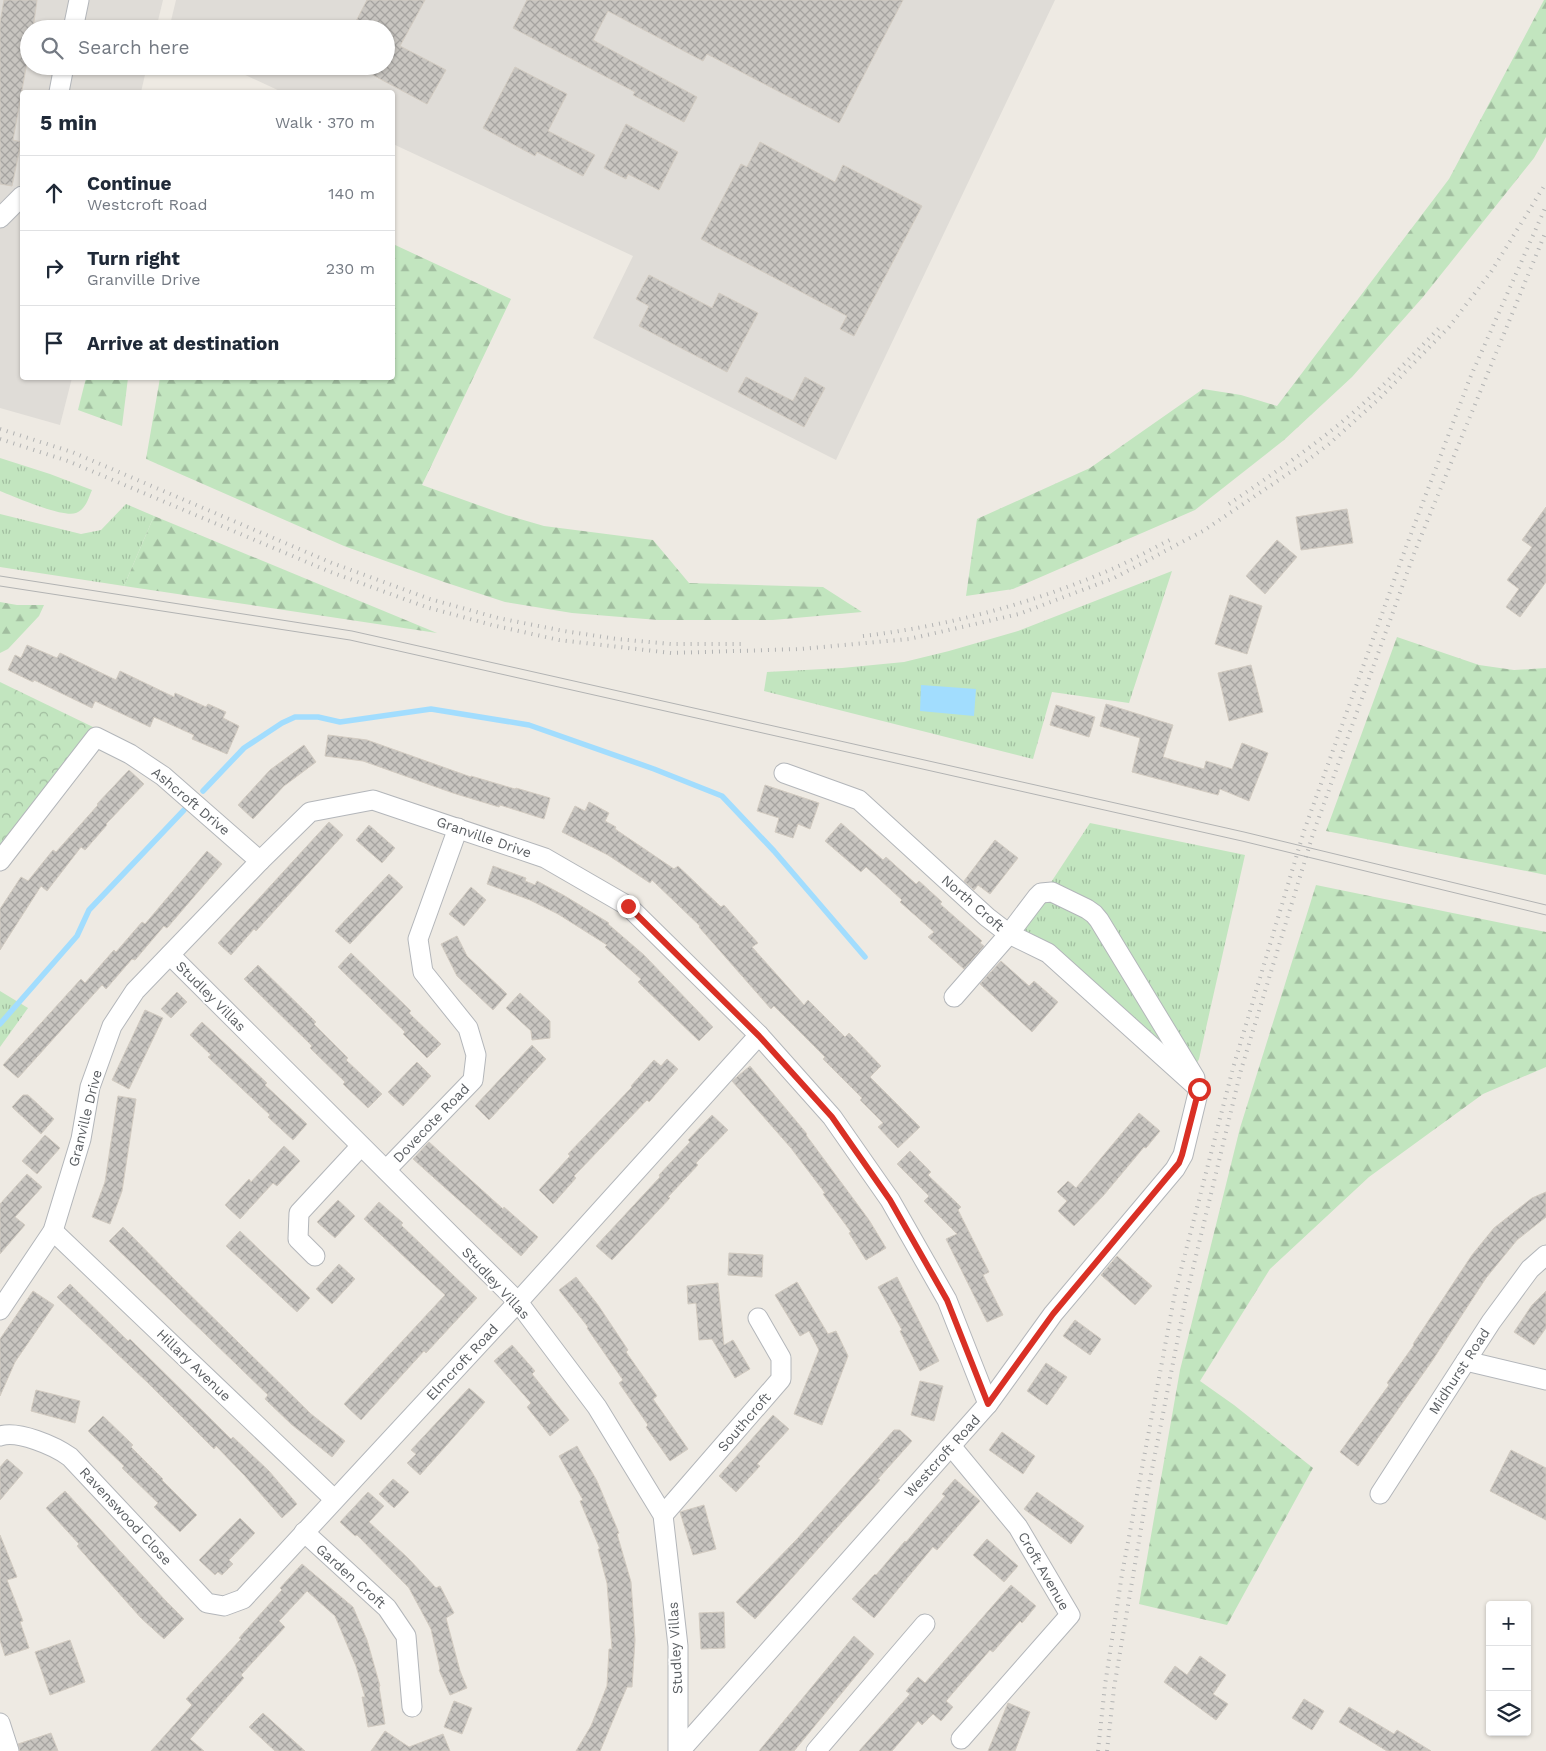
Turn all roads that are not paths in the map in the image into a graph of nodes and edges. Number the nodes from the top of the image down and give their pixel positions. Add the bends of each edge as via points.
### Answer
1 (79, 0) edge
2 (74, 20) edge
3 (62, 75) edge
4 (59, 90) edge
5 (20, 198) edge
6 (0, 218) edge
7 (784, 773) dead end
8 (458, 828) junction
9 (0, 861) edge
10 (260, 861) junction
11 (1009, 934) junction
12 (170, 955) junction
13 (954, 997) dead end
14 (759, 1036) junction
15 (1199, 1089) junction
16 (361, 1146) junction
17 (386, 1170) junction
18 (54, 1232) junction
19 (1546, 1254) edge
20 (315, 1256) dead end
21 (3, 1298) edge
22 (518, 1302) junction
23 (758, 1318) dead end
24 (1466, 1361) junction
25 (1546, 1380) edge
26 (988, 1404) junction
27 (0, 1436) edge
28 (951, 1446) junction
29 (1380, 1494) dead end
30 (334, 1499) junction
31 (663, 1515) junction
32 (304, 1532) junction
33 (243, 1598) joint
34 (925, 1624) dead end
35 (412, 1707) dead end
36 (0, 1723) edge
37 (961, 1739) dead end
38 (9, 1751) edge
39 (679, 1751) edge
40 (816, 1751) edge

1 - 2 street
3 - 4 street
5 - 6 street
7 - 11 street, North Croft via 859,800
8 - 10 street, Granville Drive via 374,800 310,812
8 - 14 street, Granville Drive via 546,858 628,906
8 - 17 street, Dovecote Road via 418,940 423,972 468,1028 476,1055 473,1080
9 - 10 street, Ashcroft Drive via 96,737 163,776
10 - 12 street, Granville Drive
11 - 13 street
11 - 15 street, North Croft via 1048,953
11 - 15 street via 1037,897 1047,891 1094,914 1193,1074
12 - 16 street, Studley Villas
12 - 18 street, Granville Drive via 135,991 112,1026 90,1087 81,1139
14 - 22 street, Elmcroft Road
14 - 26 street, Granville Drive via 832,1117 890,1200 947,1300
15 - 26 street, Westcroft Road via 1179,1163 1053,1314
16 - 17 street, Studley Villas
16 - 20 street via 299,1213 298,1239
17 - 22 street, Studley Villas
18 - 21 street, Granville Drive
18 - 30 street, Hillary Avenue
19 - 24 street, Midhurst Road via 1514,1290
22 - 30 street, Elmcroft Road
22 - 31 street, Studley Villas via 597,1407
23 - 31 street, Southcroft via 781,1358 780,1379
24 - 25 street
24 - 29 street, Midhurst Road
26 - 28 street, Westcroft Road
27 - 33 street, Ravenswood Close via 11,1434 55,1447 70,1457 207,1603 224,1606
28 - 37 street, Croft Avenue via 1018,1527 1070,1615
28 - 39 street, Westcroft Road
30 - 32 street, Elmcroft Road
31 - 39 street, Studley Villas via 678,1646
32 - 33 street, Elmcroft Road
32 - 35 street, Garden Croft via 387,1608 406,1636
34 - 40 street
36 - 38 street

